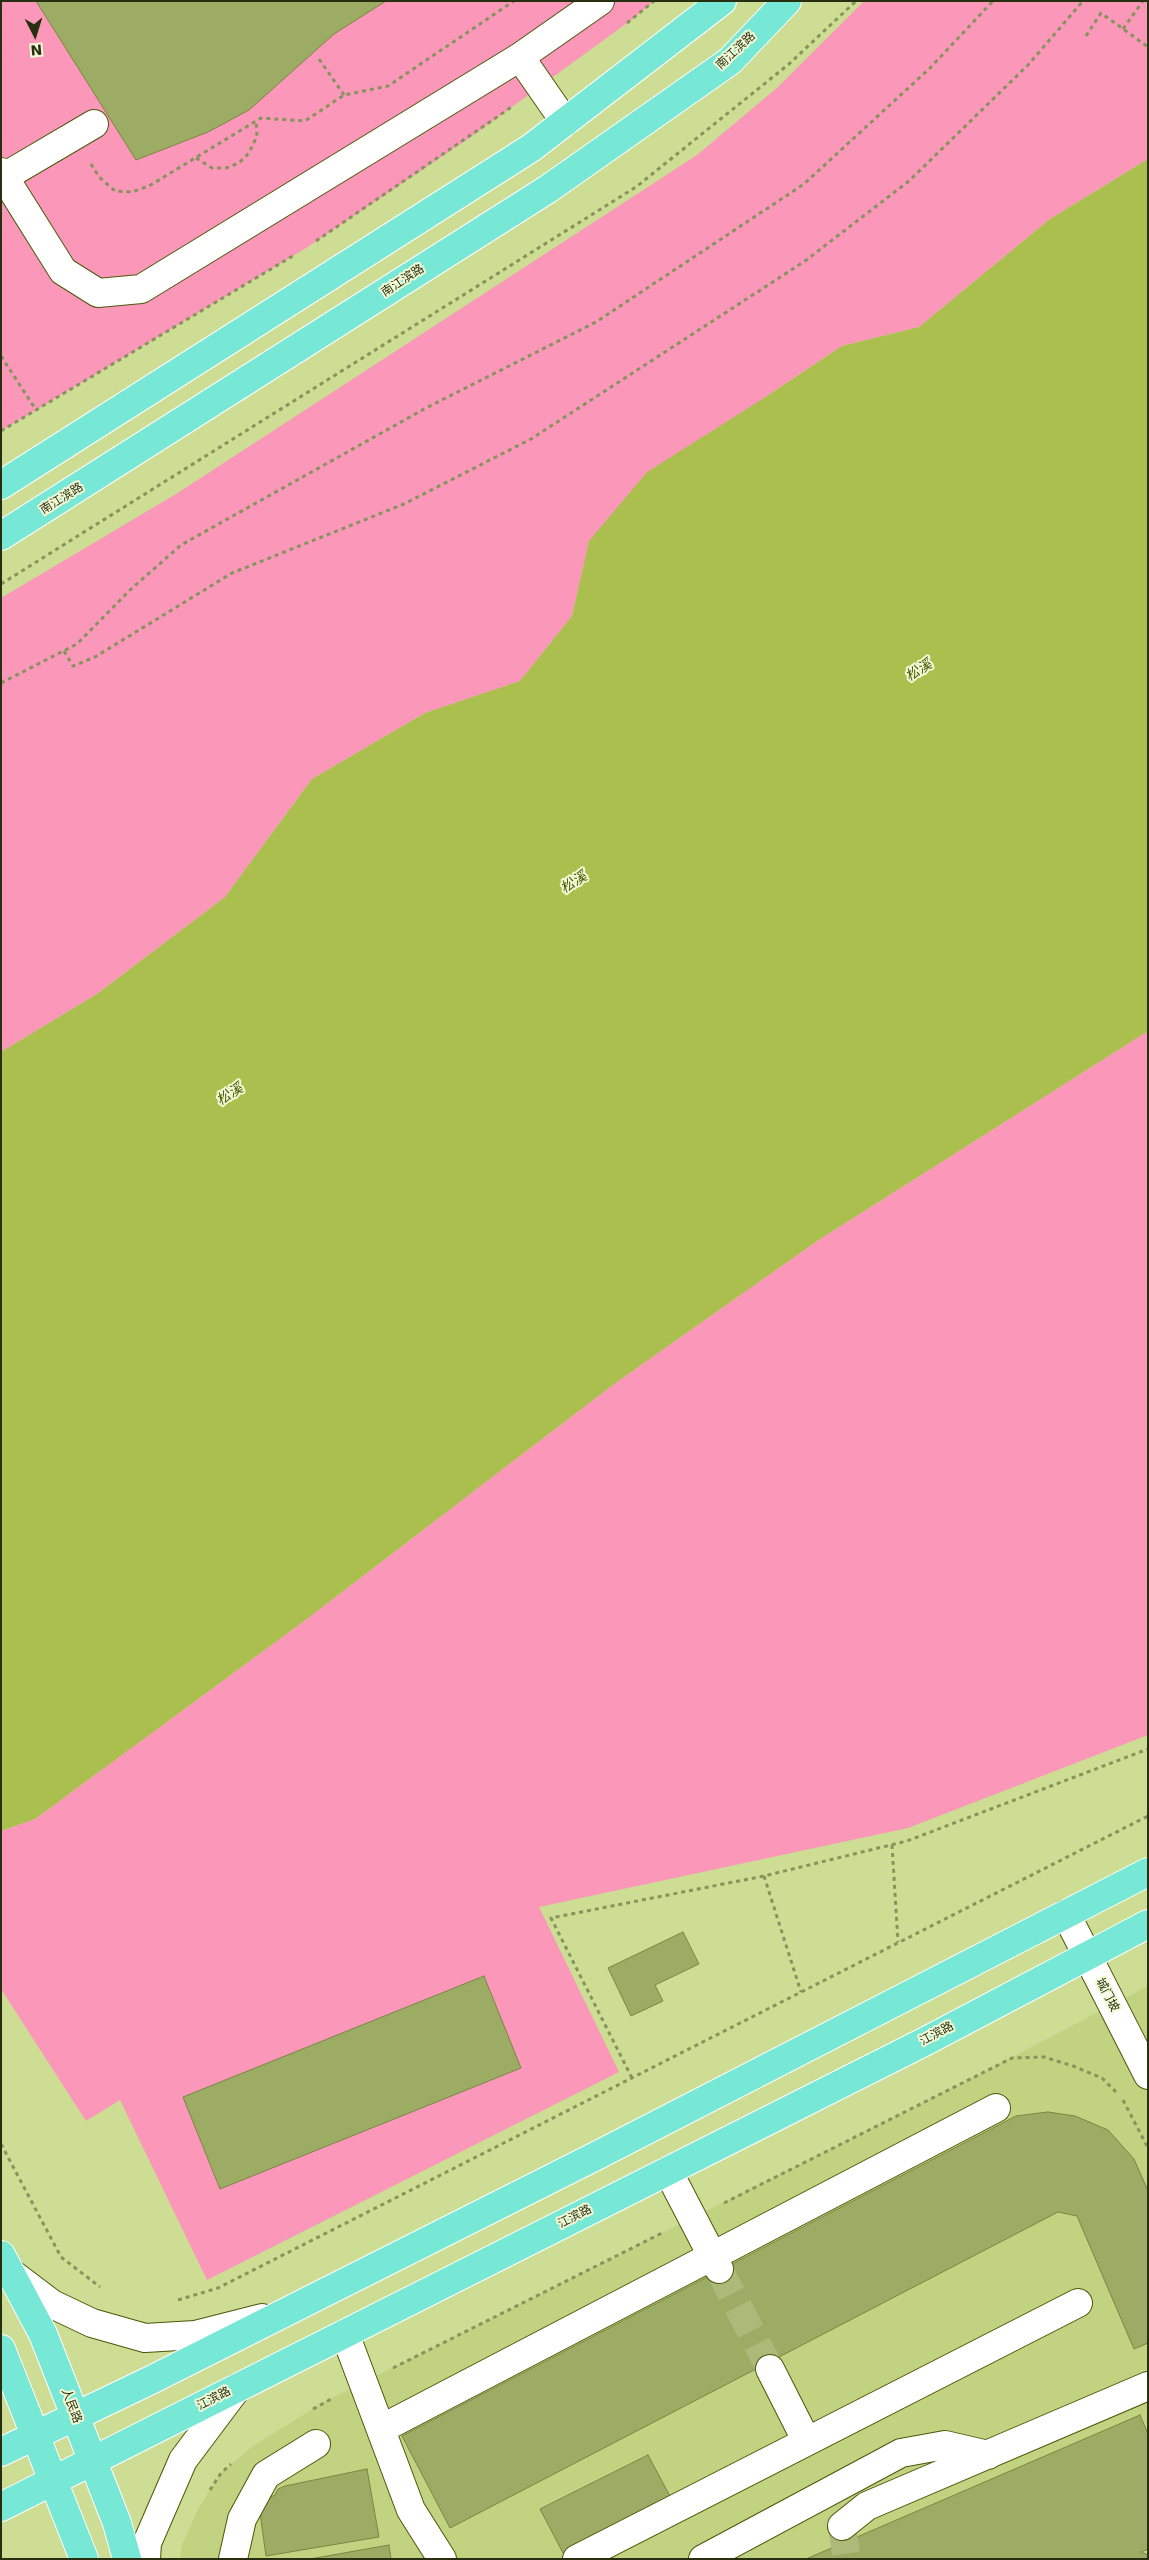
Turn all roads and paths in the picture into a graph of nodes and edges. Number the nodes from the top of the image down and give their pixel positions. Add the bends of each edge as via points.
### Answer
1 (514, 1) edge
2 (600, 1) edge
3 (654, 1) edge
4 (722, 1) edge
5 (787, 1) edge
6 (856, 1) edge
7 (993, 1) edge
8 (1083, 1) edge
9 (1143, 1) edge
10 (620, 28) dead end
11 (1123, 29) junction
12 (1086, 36) dead end
13 (1148, 47) edge
14 (520, 57) junction
15 (319, 59) dead end
16 (540, 86) junction
17 (344, 95) junction
18 (256, 121) junction
19 (565, 122) junction
20 (84, 130) joint
21 (196, 158) junction
22 (3, 175) edge
23 (314, 243) dead end
24 (297, 253) dead end
25 (2, 357) edge
26 (36, 410) junction
27 (1, 431) edge
28 (1, 484) edge
29 (1, 536) edge
30 (1, 584) edge
31 (64, 651) junction
32 (1, 683) edge
33 (1148, 1749) edge
34 (1148, 1816) edge
35 (892, 1845) junction
36 (1148, 1872) edge
37 (764, 1876) junction
38 (1066, 1914) junction
39 (1148, 1924) edge
40 (898, 1942) junction
41 (1087, 1956) junction
42 (801, 1992) junction
43 (1148, 2075) edge
44 (632, 2078) junction
45 (996, 2108) dead end
46 (1, 2144) edge
47 (1148, 2148) edge
48 (668, 2171) junction
49 (692, 2218) junction
50 (5, 2262) edge
51 (715, 2262) junction
52 (107, 2290) dead end
53 (170, 2302) dead end
54 (1078, 2303) dead end
55 (286, 2312) junction
56 (345, 2334) junction
57 (1, 2349) edge
58 (770, 2368) tunnel mouth
59 (363, 2383) junction
60 (1148, 2386) edge
61 (237, 2388) junction
62 (308, 2412) dead end
63 (75, 2416) junction
64 (380, 2429) junction
65 (36, 2435) junction
66 (806, 2440) junction
67 (316, 2444) dead end
68 (1, 2452) edge
69 (988, 2455) junction
70 (92, 2460) junction
71 (234, 2462) dead end
72 (54, 2480) junction
73 (208, 2493) dead end
74 (1, 2507) edge
75 (842, 2526) dead end
76 (84, 2559) edge
77 (127, 2559) edge
78 (146, 2559) edge
79 (233, 2559) edge
80 (442, 2559) edge
81 (577, 2559) edge
82 (703, 2559) edge

1 - 17 path via 388,86
2 - 14 street
3 - 10 path
4 - 19 main road
5 - 29 main road, 南江滨路 via 730,61 548,189
6 - 30 path via 789,64 636,187
7 - 31 path via 930,68 804,184 596,322 426,408 181,545 130,590 77,644
8 - 31 path via 1028,65 909,181 805,261 531,438 404,504 232,573 95,657 72,666
9 - 11 path
11 - 12 path via 1101,13
11 - 13 path
14 - 16 street
14 - 22 street via 141,289 98,292 63,271
15 - 17 path
16 - 19 street
16 - 23 path
17 - 18 path via 305,120 261,118
18 - 21 path
18 - 21 path via 257,136 249,153 239,163 226,168 212,168
19 - 28 main road via 531,148
20 - 21 path via 99,177 115,191 132,192 149,186
20 - 22 street
24 - 26 path
25 - 26 path
26 - 27 path
31 - 32 path
33 - 35 path
34 - 40 path
35 - 37 path
35 - 40 path
36 - 38 main road
37 - 42 path
37 - 44 path via 551,1918
38 - 41 street, 城门坡
38 - 55 main road
39 - 41 main road, 江滨路
40 - 42 path
41 - 43 street, 城门坡
41 - 48 main road, 江滨路
42 - 44 path
44 - 53 path via 218,2288
45 - 51 street
46 - 52 path via 61,2257
47 - 49 path via 1122,2098 1102,2078 1044,2057 1012,2058
48 - 49 street
48 - 56 main road, 江滨路
49 - 51 street
49 - 59 path
50 - 55 street via 52,2304 92,2323 145,2338 194,2335
50 - 63 main road, 人民路 via 43,2334
51 - 64 street
54 - 66 street
55 - 63 main road
56 - 59 street
56 - 61 main road, 江滨路
57 - 65 main road
58 - 66 street
59 - 62 path
59 - 64 street
60 - 69 street
61 - 70 main road, 江滨路
61 - 78 street via 183,2460 147,2543
63 - 65 main road
63 - 70 main road, 人民路
64 - 80 street via 411,2510
65 - 68 main road
65 - 72 main road
66 - 81 street
67 - 79 street via 266,2475 242,2520
69 - 75 street via 867,2506
69 - 82 street via 945,2445 901,2454
70 - 72 main road, 江滨路
70 - 77 main road, 人民路 via 117,2523
71 - 73 path via 221,2473
72 - 74 main road, 江滨路
72 - 76 main road

